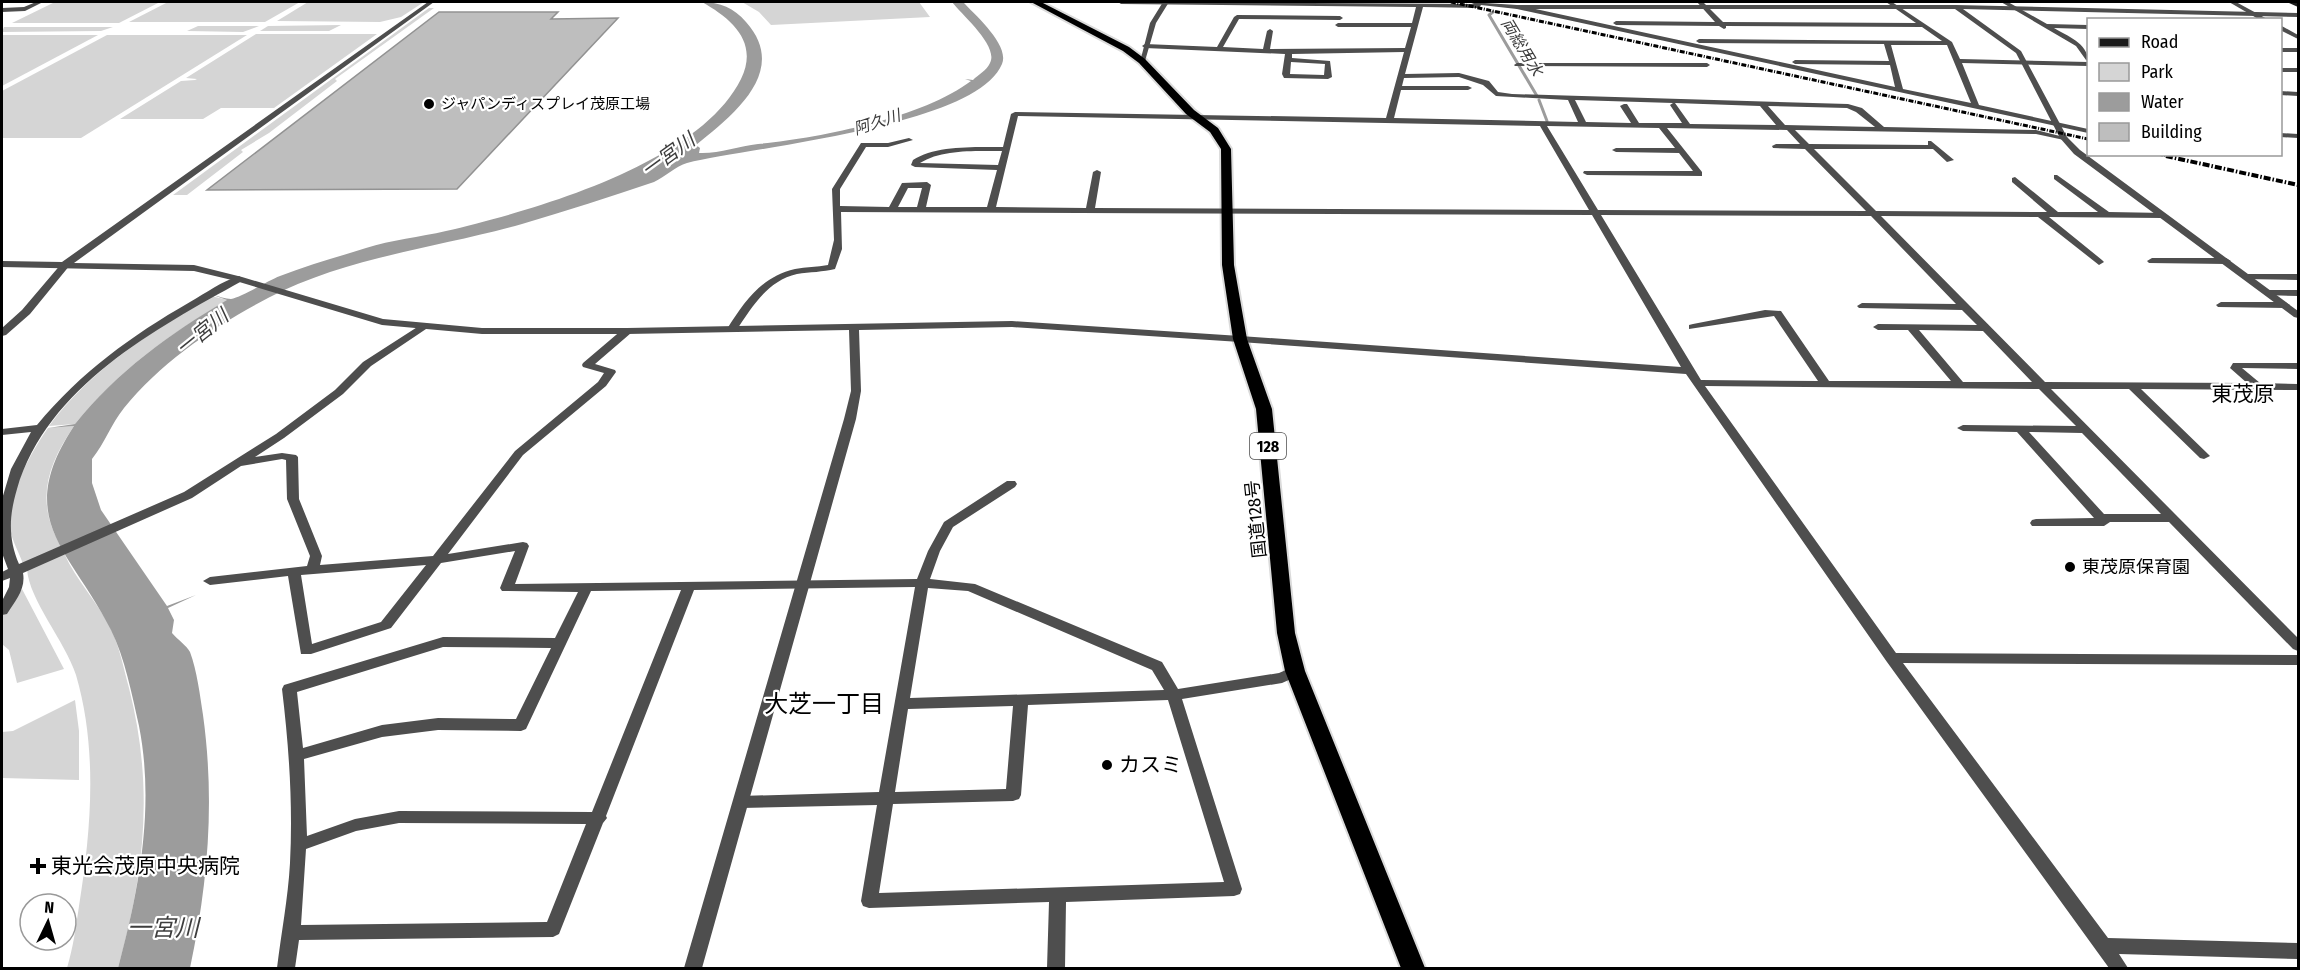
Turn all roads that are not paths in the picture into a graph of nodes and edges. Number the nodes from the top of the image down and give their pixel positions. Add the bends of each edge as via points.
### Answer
1 (40, 2) edge
2 (431, 2) edge
3 (1035, 2) edge
4 (1120, 2) edge
5 (1165, 2) edge
6 (1472, 2) edge
7 (1889, 2) edge
8 (1947, 2) edge
9 (2004, 2) edge
10 (2232, 2) edge
11 (2291, 2) edge
12 (1345, 4) junction
13 (1516, 4) edge
14 (1702, 4) edge
15 (1420, 5) junction
16 (2298, 5) edge
17 (1491, 6) junction
18 (1896, 6) junction
19 (1956, 7) junction
20 (2015, 8) junction
21 (2, 10) edge
22 (2255, 14) junction
23 (2298, 15) edge
24 (2262, 18) edge
25 (1340, 20) junction
26 (1417, 22) junction
27 (1592, 23) junction
28 (1721, 24) junction
29 (1924, 25) junction
30 (2048, 26) junction
31 (2087, 27) edge
32 (2282, 30) edge
33 (1270, 31) dead end
34 (2298, 37) edge
35 (1674, 41) junction
36 (1738, 42) junction
37 (1887, 42) junction
38 (1336, 43) junction
39 (1950, 43) junction
40 (2078, 45) junction
41 (2087, 45) edge
42 (1219, 49) junction
43 (1409, 50) junction
44 (2282, 50) edge
45 (2298, 50) edge
46 (1266, 51) junction
47 (1144, 53) junction
48 (1289, 56) junction
49 (2087, 58) edge
50 (1956, 61) junction
51 (1770, 62) junction
52 (1893, 63) junction
53 (2026, 63) junction
54 (1707, 64) dead end
55 (2087, 64) edge
56 (1520, 65) dead end
57 (2282, 70) edge
58 (2298, 70) edge
59 (1402, 76) junction
60 (1399, 88) junction
61 (1468, 88) dead end
62 (1900, 91) junction
63 (2282, 93) edge
64 (2298, 94) edge
65 (1570, 98) junction
66 (1762, 103) junction
67 (1674, 105) dead end
68 (1624, 106) dead end
69 (1976, 107) junction
70 (1198, 118) junction
71 (1390, 119) junction
72 (1542, 123) junction
73 (1583, 123) junction
74 (1636, 124) junction
75 (1662, 125) junction
76 (1687, 125) junction
77 (2058, 126) junction
78 (1786, 128) junction
79 (2087, 131) edge
80 (1880, 132) junction
81 (2282, 135) edge
82 (2298, 136) edge
83 (2064, 138) junction
84 (909, 140) dead end
85 (852, 144) dead end
86 (864, 145) junction
87 (1776, 146) dead end
88 (1808, 146) junction
89 (1887, 147) junction
90 (1936, 147) junction
91 (1006, 148) junction
92 (1616, 150) dead end
93 (1682, 151) junction
94 (1950, 160) dead end
95 (1001, 168) junction
96 (1097, 172) dead end
97 (1587, 173) dead end
98 (2057, 177) dead end
99 (2014, 180) dead end
100 (921, 208) junction
101 (991, 208) junction
102 (838, 209) junction
103 (892, 209) junction
104 (1090, 210) junction
105 (1229, 211) junction
106 (1594, 211) junction
107 (1876, 214) junction
108 (2040, 214) junction
109 (2055, 214) junction
110 (2108, 215) junction
111 (2162, 215) junction
112 (2152, 261) dead end
113 (2226, 261) junction
114 (2099, 262) dead end
115 (2, 264) edge
116 (65, 265) junction
117 (2247, 277) junction
118 (2298, 277) edge
119 (240, 279) junction
120 (2268, 293) junction
121 (2298, 293) edge
122 (2221, 305) dead end
123 (2286, 305) junction
124 (1862, 306) dead end
125 (1967, 307) junction
126 (2298, 315) edge
127 (422, 327) junction
128 (854, 327) junction
129 (1693, 327) dead end
130 (1878, 327) dead end
131 (1911, 328) junction
132 (1987, 328) junction
133 (732, 329) junction
134 (627, 331) junction
135 (2, 333) edge
136 (1240, 339) junction
137 (2298, 366) edge
138 (1689, 371) junction
139 (1698, 383) junction
140 (1826, 384) junction
141 (1961, 386) junction
142 (2256, 386) junction
143 (2046, 387) junction
144 (2133, 387) junction
145 (2298, 387) edge
146 (42, 428) junction
147 (1963, 428) dead end
148 (2020, 429) junction
149 (2087, 430) junction
150 (2, 432) edge
151 (2204, 456) dead end
152 (237, 464) junction
153 (1011, 484) dead end
154 (2100, 518) junction
155 (2172, 518) junction
156 (2036, 523) dead end
157 (434, 560) junction
158 (21, 569) junction
159 (313, 569) junction
160 (294, 571) junction
161 (2, 577) edge
162 (210, 581) dead end
163 (922, 583) junction
164 (586, 586) junction
165 (689, 586) junction
166 (804, 586) junction
167 (2, 611) edge
168 (560, 644) junction
169 (2298, 646) edge
170 (1892, 658) junction
171 (2298, 660) edge
172 (1295, 671) junction
173 (1174, 695) junction
174 (1021, 700) junction
175 (904, 704) junction
176 (299, 755) junction
177 (886, 797) junction
178 (741, 802) junction
179 (599, 818) junction
180 (299, 845) junction
181 (1058, 896) junction
182 (292, 933) junction
183 (2102, 946) junction
184 (2298, 951) edge
185 (286, 969) edge
186 (693, 969) edge
187 (1056, 969) edge
188 (1413, 969) edge
189 (2119, 969) edge

1 - 21 street via 25,9
2 - 116 street
3 - 47 highway, 国道128号 / 128 via 1126,49
4 - 5 street
5 - 12 street
5 - 47 street
6 - 17 street
7 - 18 street
8 - 19 street
9 - 20 street
10 - 22 street
11 - 16 main road
12 - 15 street
12 - 25 street
13 - 14 street
13 - 17 street
13 - 27 street
14 - 18 street
14 - 28 street
15 - 17 street
15 - 26 street
18 - 19 street
18 - 29 street
19 - 20 street
19 - 53 street via 2014,46
20 - 22 street
20 - 30 street
22 - 23 street
22 - 24 street
25 - 26 street
25 - 38 street
25 - 42 street via 1237,17
26 - 43 street
27 - 28 street
27 - 35 street
28 - 29 street
28 - 36 street
29 - 39 street
30 - 31 street
30 - 40 street
32 - 34 street
33 - 46 street
35 - 36 street
35 - 51 street
36 - 37 street
37 - 39 street
37 - 52 street
38 - 43 street
38 - 48 street
39 - 50 street
40 - 41 street
40 - 49 street
42 - 46 street
42 - 47 street
43 - 59 street
44 - 45 street
46 - 48 street
47 - 70 highway, 国道128号 / 128
48 - 48 street via 1287,76 1328,77 1328,62
50 - 53 street
50 - 69 street
51 - 52 street
51 - 62 street
52 - 62 street
53 - 55 street
53 - 77 street
54 - 56 street
57 - 58 street
59 - 60 street
59 - 65 street via 1459,75 1486,83 1496,94
60 - 61 street
60 - 71 street
62 - 69 street
63 - 64 street
65 - 66 street
65 - 73 street
66 - 78 street
66 - 80 street via 1848,106 1859,110
67 - 76 street
68 - 74 street
69 - 77 street
70 - 71 street
70 - 91 street via 1015,114
70 - 105 highway, 国道128号 / 128 via 1214,130 1226,149
71 - 72 street
72 - 73 street
72 - 106 street
73 - 74 street
74 - 75 street
75 - 76 street
75 - 93 street
76 - 78 street
77 - 79 street
77 - 83 street
78 - 80 street via 1870,128
78 - 88 street
80 - 83 street via 2036,132
80 - 89 street
80 - 90 street via 1925,138
81 - 82 street
83 - 111 street
84 - 86 street
85 - 86 street
86 - 102 street via 835,192
87 - 88 street
88 - 89 street
88 - 107 street
89 - 90 street
90 - 94 street
91 - 95 street
91 - 95 street via 960,149 923,157 915,165
92 - 93 street
93 - 97 street via 1699,174
95 - 101 street
96 - 104 street
98 - 110 street
99 - 109 street
100 - 101 street
100 - 103 street
100 - 103 street via 927,185 905,185
101 - 104 street
102 - 103 street
102 - 133 street via 839,237 832,267 795,272 765,284
104 - 105 street
105 - 106 street
105 - 136 highway, 国道128号 / 128 via 1228,265
106 - 107 street
106 - 138 street
107 - 108 street
107 - 125 street
108 - 109 street
108 - 114 street
109 - 110 street
110 - 111 street
111 - 113 street
112 - 113 street
113 - 117 street
115 - 116 street
116 - 119 street via 194,268
116 - 135 street via 26,312
117 - 118 street
117 - 120 street
119 - 127 street via 382,322
119 - 146 street via 176,313 126,346 87,379
120 - 121 street
120 - 123 street
122 - 123 street
123 - 126 street
124 - 125 street
125 - 132 street
127 - 134 street via 524,332
127 - 152 street via 367,364 314,411
128 - 133 street
128 - 136 street via 1012,324
128 - 166 street via 856,391
129 - 140 street via 1778,314
130 - 131 street
131 - 132 street
131 - 141 street
132 - 143 street
133 - 134 street
134 - 157 street via 587,365 611,372 602,384 519,453
136 - 138 street
136 - 172 highway, 国道128号 / 128 via 1264,409 1286,633
137 - 142 street via 2237,365 2235,368
138 - 139 street
139 - 140 street
139 - 170 street
140 - 141 street
141 - 143 street
142 - 144 street
142 - 145 street
143 - 144 street
143 - 149 street
144 - 151 street
146 - 150 street
146 - 158 street via 18,465 2,526 8,552
147 - 148 street
148 - 149 street
148 - 154 street
149 - 155 street
152 - 158 street via 188,495
152 - 159 street via 292,457 293,499 316,556
153 - 163 street via 948,525 933,551
154 - 155 street
154 - 156 street via 2104,522 2099,524
155 - 169 street
157 - 159 street
157 - 160 street via 386,625 306,651
157 - 164 street via 523,546 507,588
158 - 161 street
158 - 167 street via 17,586
159 - 160 street
160 - 162 street
163 - 166 street
163 - 173 street via 970,586 1157,666
163 - 175 street
164 - 165 street
164 - 168 street
165 - 166 street
165 - 179 street
166 - 178 street
168 - 176 street via 521,724 438,724 382,731
168 - 176 street via 443,642 289,689
170 - 171 street
170 - 183 street
172 - 173 street via 1282,678
172 - 188 highway, 国道128号 / 128
173 - 174 street
173 - 181 street via 1234,889
174 - 175 street
174 - 177 street via 1013,795
175 - 177 street
176 - 180 street
177 - 178 street
177 - 181 street via 869,901
178 - 186 street
179 - 180 street via 399,817 355,825
179 - 182 street via 553,929
180 - 182 street
181 - 187 street
182 - 185 street
183 - 184 street
183 - 189 street

